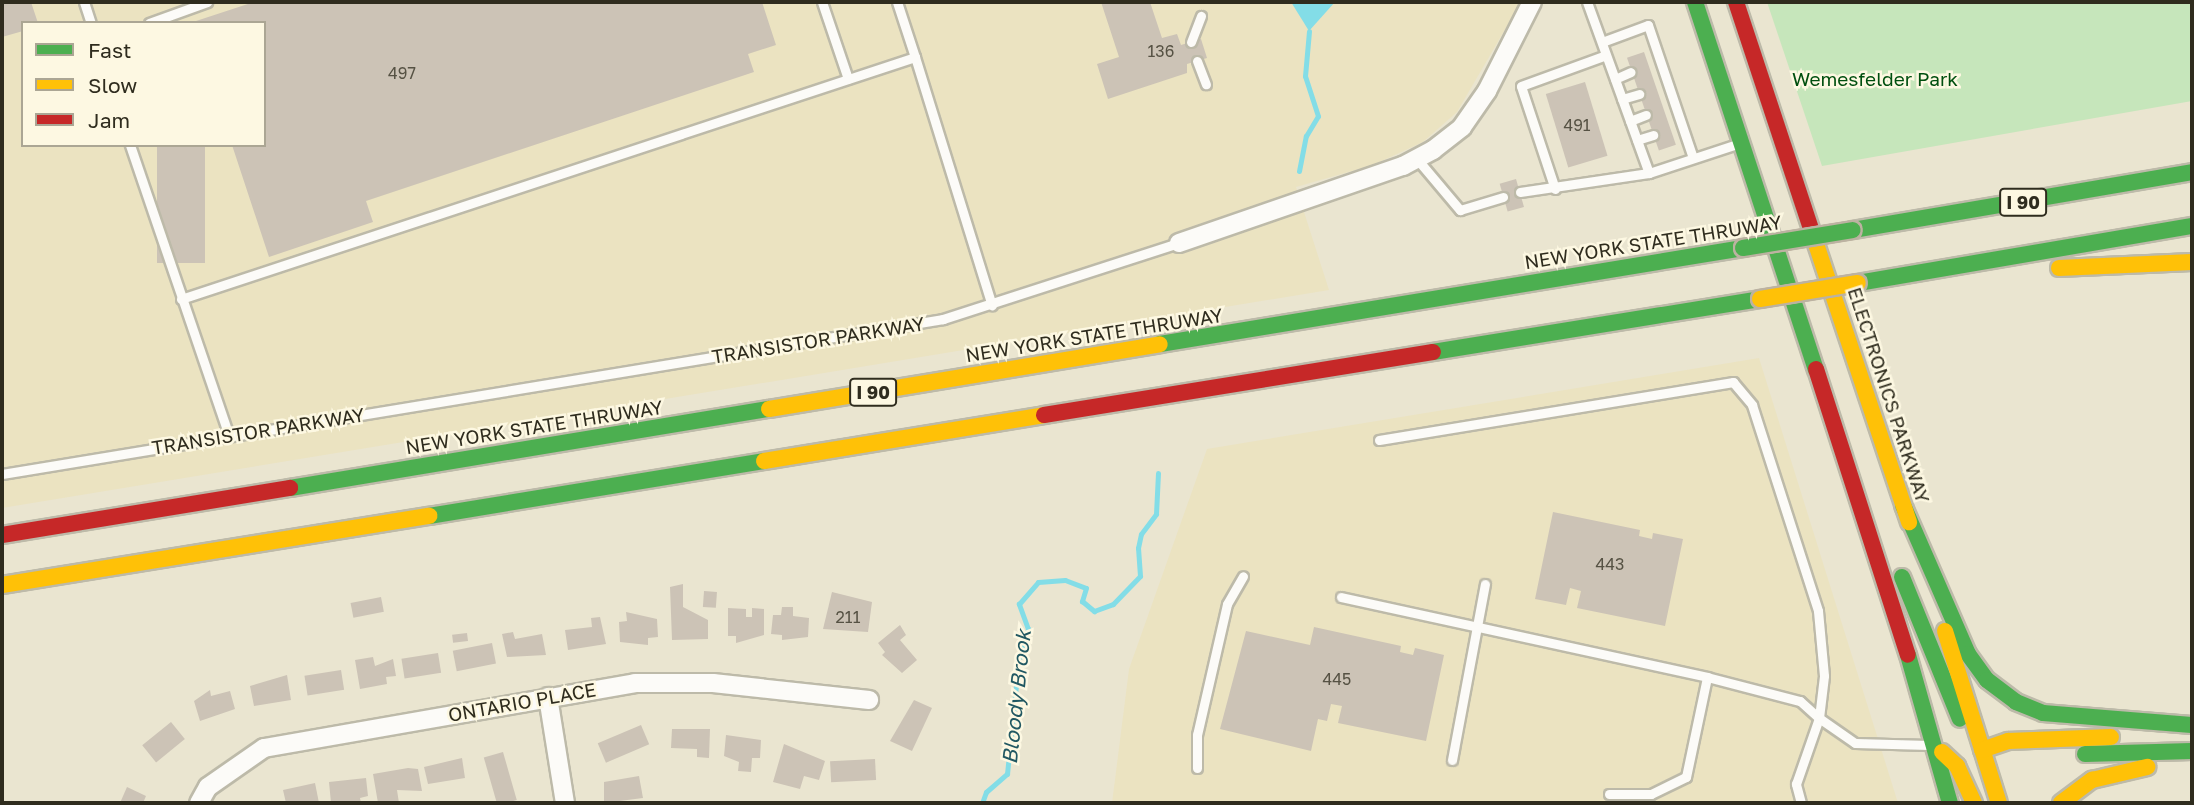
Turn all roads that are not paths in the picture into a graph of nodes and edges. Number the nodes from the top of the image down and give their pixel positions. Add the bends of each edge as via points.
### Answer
1 (84, 2) edge
2 (206, 2) edge
3 (822, 2) edge
4 (897, 2) edge
5 (1532, 2) edge
6 (1587, 2) edge
7 (1695, 2) edge
8 (1736, 2) edge
9 (1201, 16) dead end
10 (90, 21) edge
11 (154, 21) edge
12 (1191, 42) dead end
13 (1602, 42) junction
14 (1606, 55) junction
15 (915, 57) junction
16 (1197, 61) dead end
17 (1660, 62) junction
18 (1649, 66) dead end
19 (1631, 72) dead end
20 (848, 79) junction
21 (1615, 79) junction
22 (1206, 84) dead end
23 (1668, 85) junction
24 (1657, 89) dead end
25 (1639, 94) dead end
26 (1622, 99) junction
27 (1675, 106) junction
28 (1664, 110) dead end
29 (1646, 115) dead end
30 (1630, 121) junction
31 (1682, 126) junction
32 (1670, 130) dead end
33 (1653, 135) dead end
34 (1637, 140) junction
35 (1742, 142) junction
36 (131, 147) edge
37 (1417, 159) junction
38 (1693, 159) junction
39 (2192, 172) edge
40 (1649, 173) junction
41 (1555, 189) junction
42 (1520, 192) dead end
43 (1503, 197) dead end
44 (2192, 226) edge
45 (1179, 243) joint
46 (2192, 262) edge
47 (1924, 272) junction
48 (181, 299) junction
49 (992, 305) junction
50 (1836, 428) junction
51 (229, 436) junction
52 (1379, 440) dead end
53 (2, 474) edge
54 (1903, 505) junction
55 (2, 535) edge
56 (1243, 576) dead end
57 (1485, 584) dead end
58 (2, 585) edge
59 (1342, 597) dead end
60 (1477, 627) junction
61 (1707, 677) junction
62 (548, 697) junction
63 (869, 700) dead end
64 (1819, 718) junction
65 (2192, 725) edge
66 (2192, 734) edge
67 (1934, 744) junction
68 (1982, 750) junction
69 (2192, 751) edge
70 (1452, 760) dead end
71 (2192, 761) edge
72 (1197, 768) dead end
73 (1609, 794) dead end
74 (199, 803) edge
75 (565, 803) edge
76 (1801, 803) edge
77 (1950, 803) edge
78 (1974, 803) edge
79 (1999, 803) edge
80 (2061, 803) edge

1 - 10 lane
2 - 11 lane
3 - 20 lane
4 - 15 lane
5 - 37 street, TRANSISTOR PARKWAY via 1462,127
6 - 13 lane
7 - 35 main road
8 - 54 main road, ELECTRONICS PARKWAY
9 - 12 lane
13 - 14 lane
13 - 17 lane via 1648,25
14 - 21 lane
14 - 41 lane via 1521,86
15 - 20 lane
15 - 49 lane
16 - 22 lane
17 - 18 lane
17 - 23 lane
19 - 21 lane
20 - 48 lane
21 - 26 lane
23 - 24 lane
23 - 27 lane
25 - 26 lane
26 - 30 lane
27 - 28 lane
27 - 31 lane
29 - 30 lane
30 - 34 lane
31 - 32 lane
31 - 38 lane
33 - 34 lane
34 - 40 lane
35 - 38 lane
35 - 50 main road
36 - 48 lane
37 - 43 lane via 1460,210
37 - 45 street, TRANSISTOR PARKWAY
38 - 40 lane
39 - 55 main road, NEW YORK STATE THRUWAY / I 90, bridge
40 - 41 lane
41 - 42 lane
44 - 47 main road
45 - 49 lane, TRANSISTOR PARKWAY
46 - 47 main road
47 - 58 main road, bridge
48 - 51 lane
49 - 51 lane, TRANSISTOR PARKWAY via 943,319
50 - 67 main road
50 - 68 main road via 1888,537 1947,695
51 - 53 lane, TRANSISTOR PARKWAY
52 - 64 lane via 1733,382 1752,405 1818,611 1824,676
54 - 65 main road via 1968,654 2006,695 2043,713
54 - 68 main road, ELECTRONICS PARKWAY
56 - 72 lane via 1227,604 1197,735
57 - 60 lane
59 - 60 lane
60 - 61 lane
60 - 70 lane
61 - 64 lane via 1800,701
61 - 73 lane via 1686,777 1643,796
62 - 63 street, ONTARIO PLACE via 635,683 713,683
62 - 74 street, ONTARIO PLACE via 264,748 208,787
62 - 75 street
64 - 67 lane via 1854,743 1909,749
64 - 76 lane via 1796,784
66 - 68 main road via 2008,741
67 - 68 main road
67 - 77 main road
67 - 78 main road via 1956,766
68 - 69 main road via 2010,757
68 - 79 main road, ELECTRONICS PARKWAY
71 - 80 main road via 2119,771 2092,780

